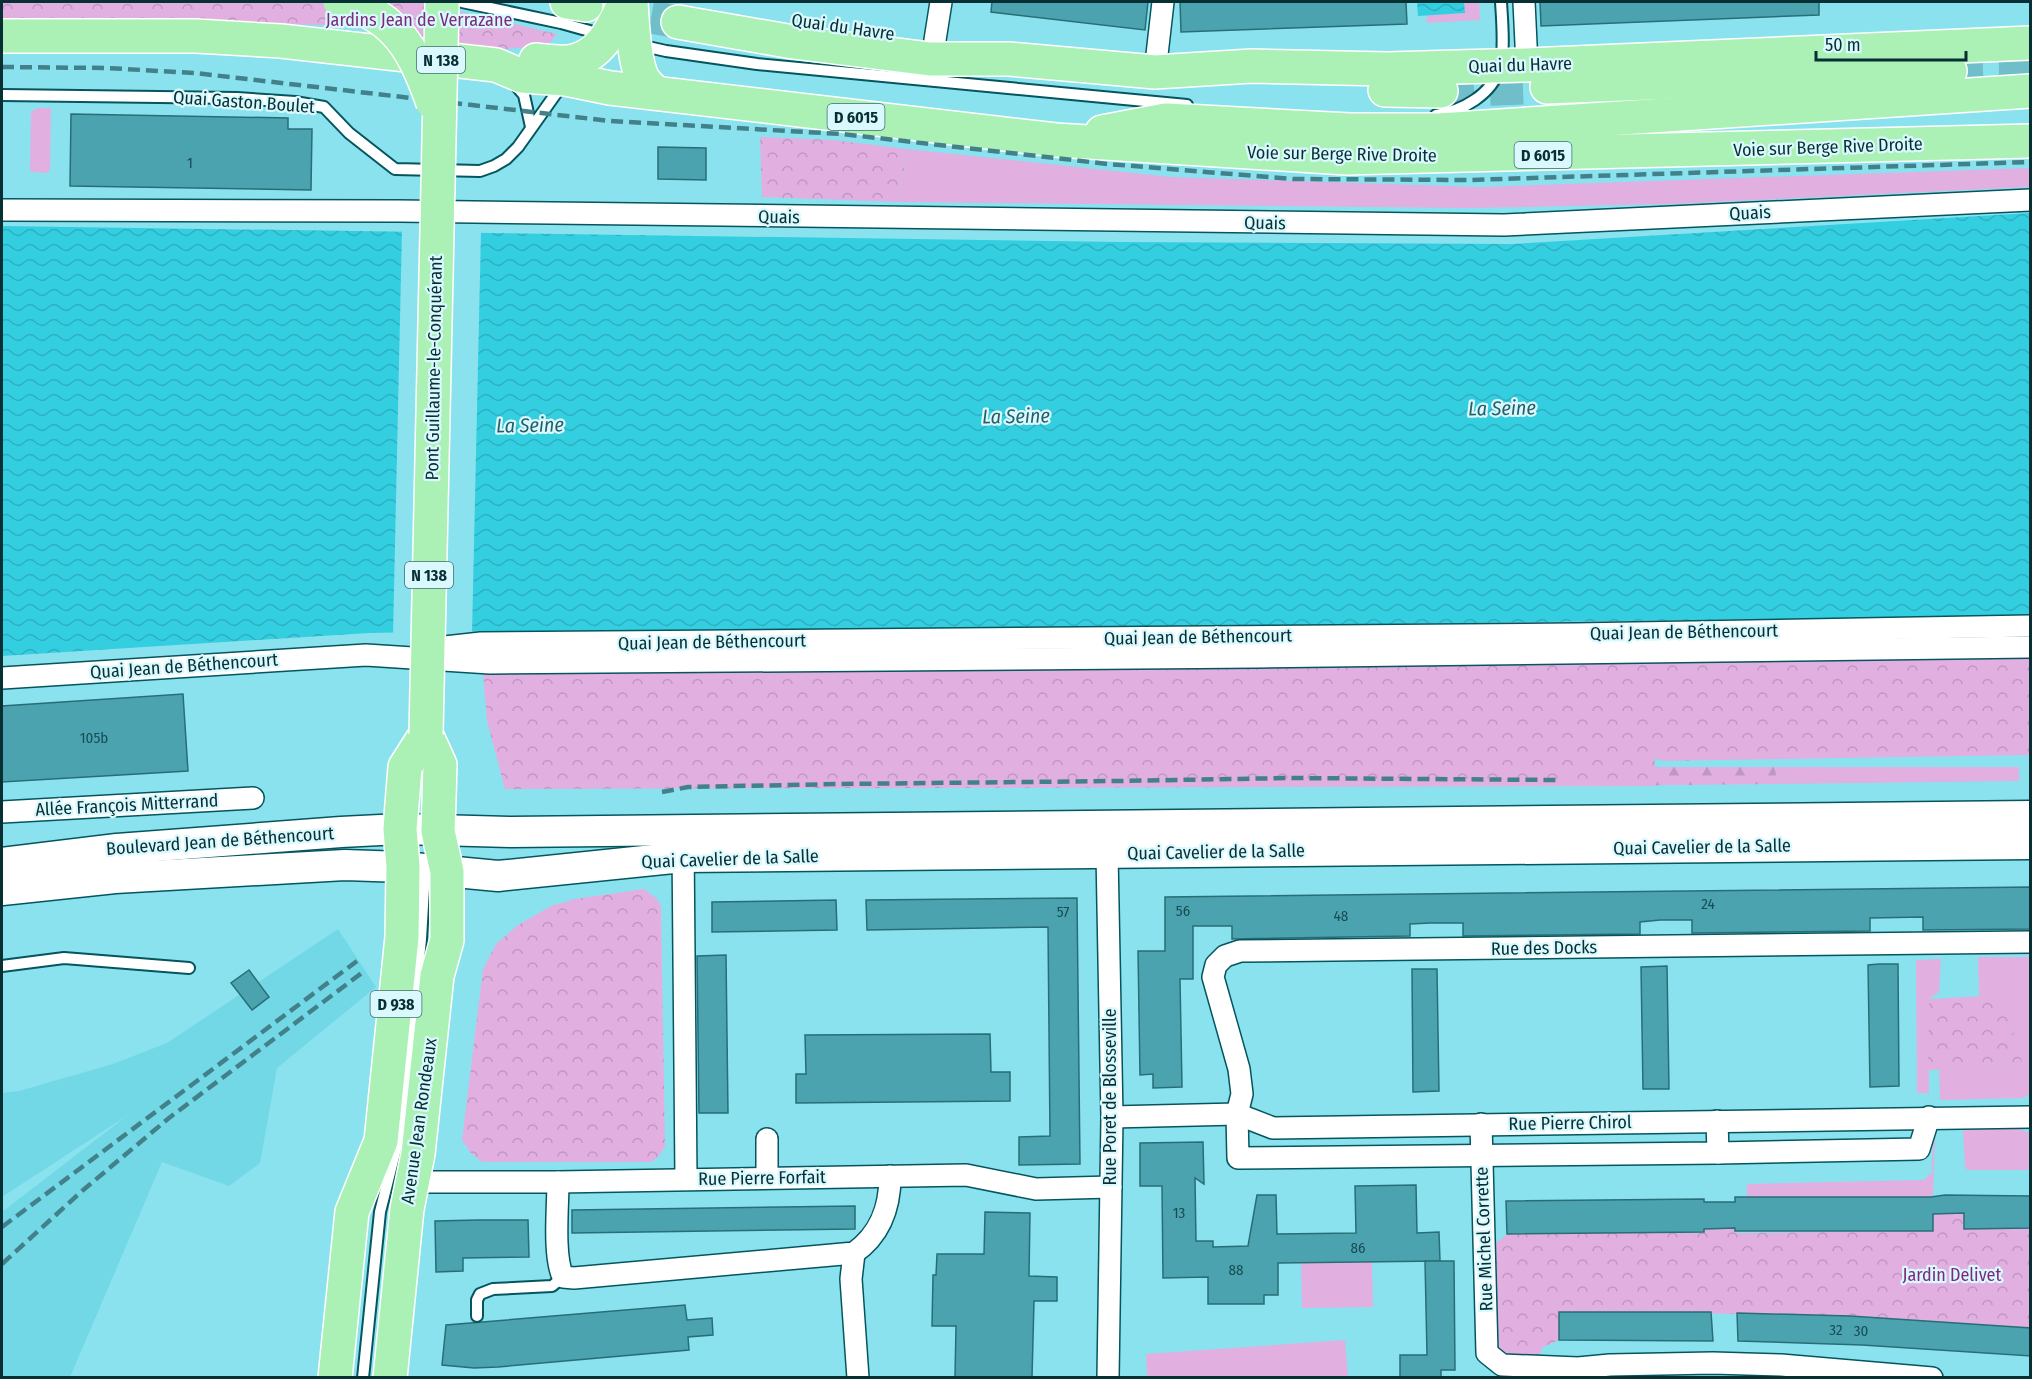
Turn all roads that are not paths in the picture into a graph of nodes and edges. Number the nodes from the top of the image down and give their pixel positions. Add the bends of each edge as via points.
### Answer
1 (340, 2) edge
2 (442, 2) edge
3 (462, 2) edge
4 (625, 2) edge
5 (631, 2) edge
6 (941, 2) edge
7 (1163, 2) edge
8 (1501, 2) edge
9 (1524, 2) edge
10 (676, 12) edge
11 (2, 36) edge
12 (621, 40) junction
13 (935, 40) junction
14 (2031, 43) edge
15 (1995, 44) junction
16 (1009, 59) junction
17 (496, 65) junction
18 (1950, 71) tunnel mouth
19 (1155, 72) junction
20 (1525, 73) junction
21 (566, 80) junction
22 (1441, 91) tunnel mouth
23 (2031, 91) edge
24 (656, 93) junction
25 (1996, 93) junction
26 (2, 94) edge
27 (1199, 106) dead end
28 (1419, 116) dead end
29 (439, 119) junction
30 (1529, 123) junction
31 (531, 127) junction
32 (1056, 140) junction
33 (2031, 141) edge
34 (2031, 200) edge
35 (2, 210) edge
36 (2031, 626) edge
37 (2031, 647) edge
38 (366, 655) junction
39 (2, 678) edge
40 (426, 734) junction
41 (253, 798) dead end
42 (2, 812) edge
43 (401, 814) junction
44 (2031, 816) edge
45 (1128, 825) junction
46 (683, 843) junction
47 (2031, 844) edge
48 (1107, 853) junction
49 (429, 859) junction
50 (2, 863) edge
51 (2, 890) edge
52 (2031, 942) edge
53 (2, 966) edge
54 (189, 968) dead end
55 (1238, 1114) junction
56 (1929, 1117) junction
57 (2031, 1117) edge
58 (1112, 1118) junction
59 (1717, 1120) junction
60 (1481, 1124) junction
61 (767, 1139) dead end
62 (1718, 1153) junction
63 (1482, 1155) junction
64 (415, 1168) junction
65 (890, 1176) junction
66 (767, 1177) junction
67 (686, 1179) junction
68 (558, 1182) junction
69 (1111, 1187) junction
70 (854, 1253) junction
71 (563, 1277) junction
72 (477, 1316) dead end
73 (1609, 1371) edge
74 (335, 1377) edge
75 (363, 1377) edge
76 (390, 1377) edge
77 (858, 1377) edge
78 (1108, 1377) edge
79 (1932, 1377) edge

1 - 29 main road, bridge via 368,11 408,46
2 - 29 main road, Pont Guillaume-le-Conquérant / N 138, bridge
3 - 12 lane
4 - 12 main road
5 - 12 main road
6 - 13 street
7 - 19 street
8 - 20 lane
9 - 20 street
10 - 13 main road, Quai du Havre
10 - 16 main road, Quai du Havre via 793,42 930,59
11 - 17 main road via 196,36 281,41
12 - 17 main road via 575,61 528,59
12 - 24 main road via 643,79
12 - 27 lane via 745,62
13 - 16 main road, Quai du Havre
14 - 15 main road, Quai du Havre
15 - 20 main road, Quai du Havre
15 - 25 main road
16 - 19 main road, Quai du Havre
17 - 21 main road via 522,75
17 - 31 lane via 524,94
18 - 20 main road
19 - 20 main road, Quai du Havre via 1252,66
19 - 22 main road via 1272,89
20 - 28 lane via 1488,86 1468,105 1452,112
20 - 30 main road, D 6015
21 - 24 main road
21 - 31 lane, Quai Gaston Boulet
23 - 25 main road, D 6015
24 - 32 main road, Voie sur Berge Rive Droite / D 6015
25 - 30 main road, D 6015
26 - 31 lane, Quai Gaston Boulet via 295,102 324,108 395,169 480,171 506,159
29 - 40 main road, Pont Guillaume-le-Conquérant / N 138, bridge
30 - 32 main road, D 6015 via 1439,130 1361,130 1166,120
32 - 33 main road, Voie sur Berge Rive Droite / D 6015 via 1346,158
34 - 35 street, Quais via 1504,225
36 - 38 street, Quai Jean de Béthencourt via 481,643
37 - 38 street, Quai Jean de Béthencourt via 490,663
38 - 39 street, Quai Jean de Béthencourt
40 - 43 main road via 405,767
40 - 49 main road, Pont Guillaume-le-Conquérant / N 138 via 440,765
41 - 42 street, Allée François Mitterrand
43 - 49 main road, Avenue Jean Rondeaux
43 - 50 main road, Boulevard Jean de Béthencourt via 341,832 117,849
44 - 45 main road, Quai Cavelier de la Salle
45 - 46 main road, Quai Cavelier de la Salle
45 - 48 street via 1114,834
46 - 48 main road, Quai Cavelier de la Salle
46 - 49 main road, Quai Cavelier de la Salle via 511,832
46 - 49 main road, Quai Cavelier de la Salle via 498,876
46 - 67 street
47 - 48 main road, Quai Cavelier de la Salle
48 - 58 street, Rue Poret de Blosseville
49 - 51 main road, Boulevard Jean de Béthencourt via 115,878
49 - 64 main road, Avenue Jean Rondeaux / D 938 via 447,940 437,976
49 - 74 main road, Avenue Jean Rondeaux / D 938 via 402,937 381,1141 352,1212
49 - 75 lane, Avenue Jean Rondeaux via 403,1121 380,1212
52 - 55 street, Rue des Docks via 1240,951 1225,956 1216,965 1213,977 1239,1069 1242,1094
53 - 54 lane via 64,958
55 - 58 street, Rue Pierre Chirol
55 - 60 street, Rue Pierre Chirol via 1273,1128
55 - 63 street, Rue des Docks via 1238,1158
56 - 57 street, Rue Pierre Chirol
56 - 59 street, Rue Pierre Chirol
56 - 62 street via 1918,1149
58 - 69 street, Rue Poret de Blosseville
59 - 60 street, Rue Pierre Chirol
59 - 62 street
60 - 63 street, Rue Michel Corrette
61 - 66 street
62 - 63 street
63 - 73 street, Rue Michel Corrette via 1487,1353 1502,1365
64 - 68 street, Rue Pierre Forfait
64 - 76 main road, Avenue Jean Rondeaux / D 938
65 - 66 street, Rue Pierre Forfait
65 - 69 street, Rue Pierre Forfait via 973,1176 1036,1189
65 - 70 street via 890,1195 876,1232
66 - 67 street, Rue Pierre Forfait
67 - 68 street, Rue Pierre Forfait
68 - 71 street via 558,1251
69 - 78 street, Rue Poret de Blosseville
70 - 71 street
70 - 77 street via 851,1279
71 - 72 lane via 552,1286 494,1289 480,1294
73 - 79 street via 1713,1363

